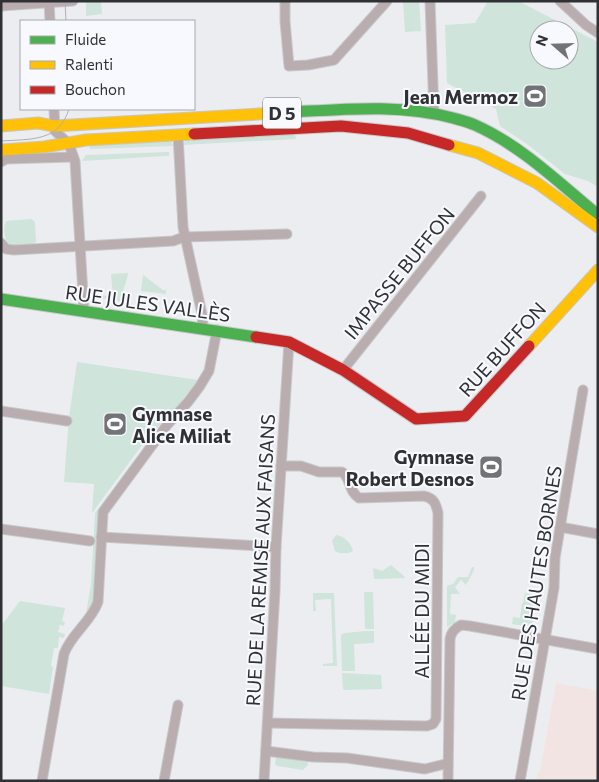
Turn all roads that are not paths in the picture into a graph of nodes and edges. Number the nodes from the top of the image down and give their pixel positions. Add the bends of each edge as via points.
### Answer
1 (73, 1) edge
2 (286, 1) edge
3 (387, 1) edge
4 (430, 1) edge
5 (560, 1) edge
6 (49, 2) edge
7 (1, 6) edge
8 (50, 20) edge
9 (598, 33) edge
10 (54, 110) edge
11 (434, 113) junction
12 (1, 126) edge
13 (54, 126) junction
14 (178, 135) junction
15 (69, 144) junction
16 (1, 150) edge
17 (73, 156) junction
18 (1, 162) edge
19 (481, 196) dead end
20 (598, 215) edge
21 (598, 227) edge
22 (287, 234) dead end
23 (184, 238) junction
24 (1, 243) edge
25 (80, 246) junction
26 (598, 270) edge
27 (1, 299) edge
28 (84, 311) junction
29 (203, 328) junction
30 (217, 330) junction
31 (289, 342) junction
32 (343, 370) junction
33 (583, 390) dead end
34 (1, 411) edge
35 (67, 421) dead end
36 (281, 466) junction
37 (560, 527) junction
38 (1, 529) edge
39 (598, 534) edge
40 (101, 536) junction
41 (90, 541) dead end
42 (276, 547) junction
43 (546, 640) junction
44 (598, 648) edge
45 (178, 705) dead end
46 (268, 723) junction
47 (266, 751) junction
48 (445, 764) dead end
49 (42, 781) edge
50 (164, 781) edge
51 (264, 781) edge
52 (448, 781) edge
53 (520, 781) edge

1 - 6 street
2 - 3 street via 289,66 334,60
4 - 11 street
5 - 9 street
6 - 7 street
6 - 8 street
10 - 13 street
11 - 13 main road, D 5 via 362,108
11 - 20 main road, D 5 via 474,124 520,150
12 - 13 main road, D 5 via 38,123
13 - 15 street
14 - 15 main road, D 5 via 86,140
14 - 21 main road, D 5 via 341,126 408,133 478,153 537,182
14 - 23 street
15 - 16 main road, D 5
15 - 17 street
17 - 18 street via 6,159
17 - 25 street
19 - 32 street, IMPASSE BUFFON
22 - 23 street
23 - 25 street
23 - 29 street
24 - 25 street via 6,249 14,250
25 - 28 street
26 - 32 main road, RUE BUFFON via 465,416 416,419
27 - 28 main road, RUE JULES VALLÈS
28 - 29 main road, RUE JULES VALLÈS
29 - 30 main road, RUE JULES VALLÈS
30 - 31 main road, RUE JULES VALLÈS
30 - 40 street via 209,371 103,512
31 - 32 main road, RUE BUFFON
31 - 36 street, RUE DE LA REMISE AUX FAISANS
33 - 37 street, RUE DES HAUTES BORNES
34 - 35 street
36 - 42 street, RUE DE LA REMISE AUX FAISANS
36 - 46 street, ALLÉE DU MIDI via 342,472 353,494 362,498 424,496 436,503 436,718 434,724 427,726
37 - 39 street
37 - 43 street, RUE DES HAUTES BORNES
38 - 41 street
40 - 42 street
40 - 49 street via 98,602 64,654
42 - 46 street, RUE DE LA REMISE AUX FAISANS
43 - 44 street
43 - 52 street via 461,625 453,631 450,639
43 - 53 street, RUE DES HAUTES BORNES
45 - 50 street
46 - 47 street, RUE DE LA REMISE AUX FAISANS
47 - 48 street via 425,769
47 - 51 street, RUE DE LA REMISE AUX FAISANS

